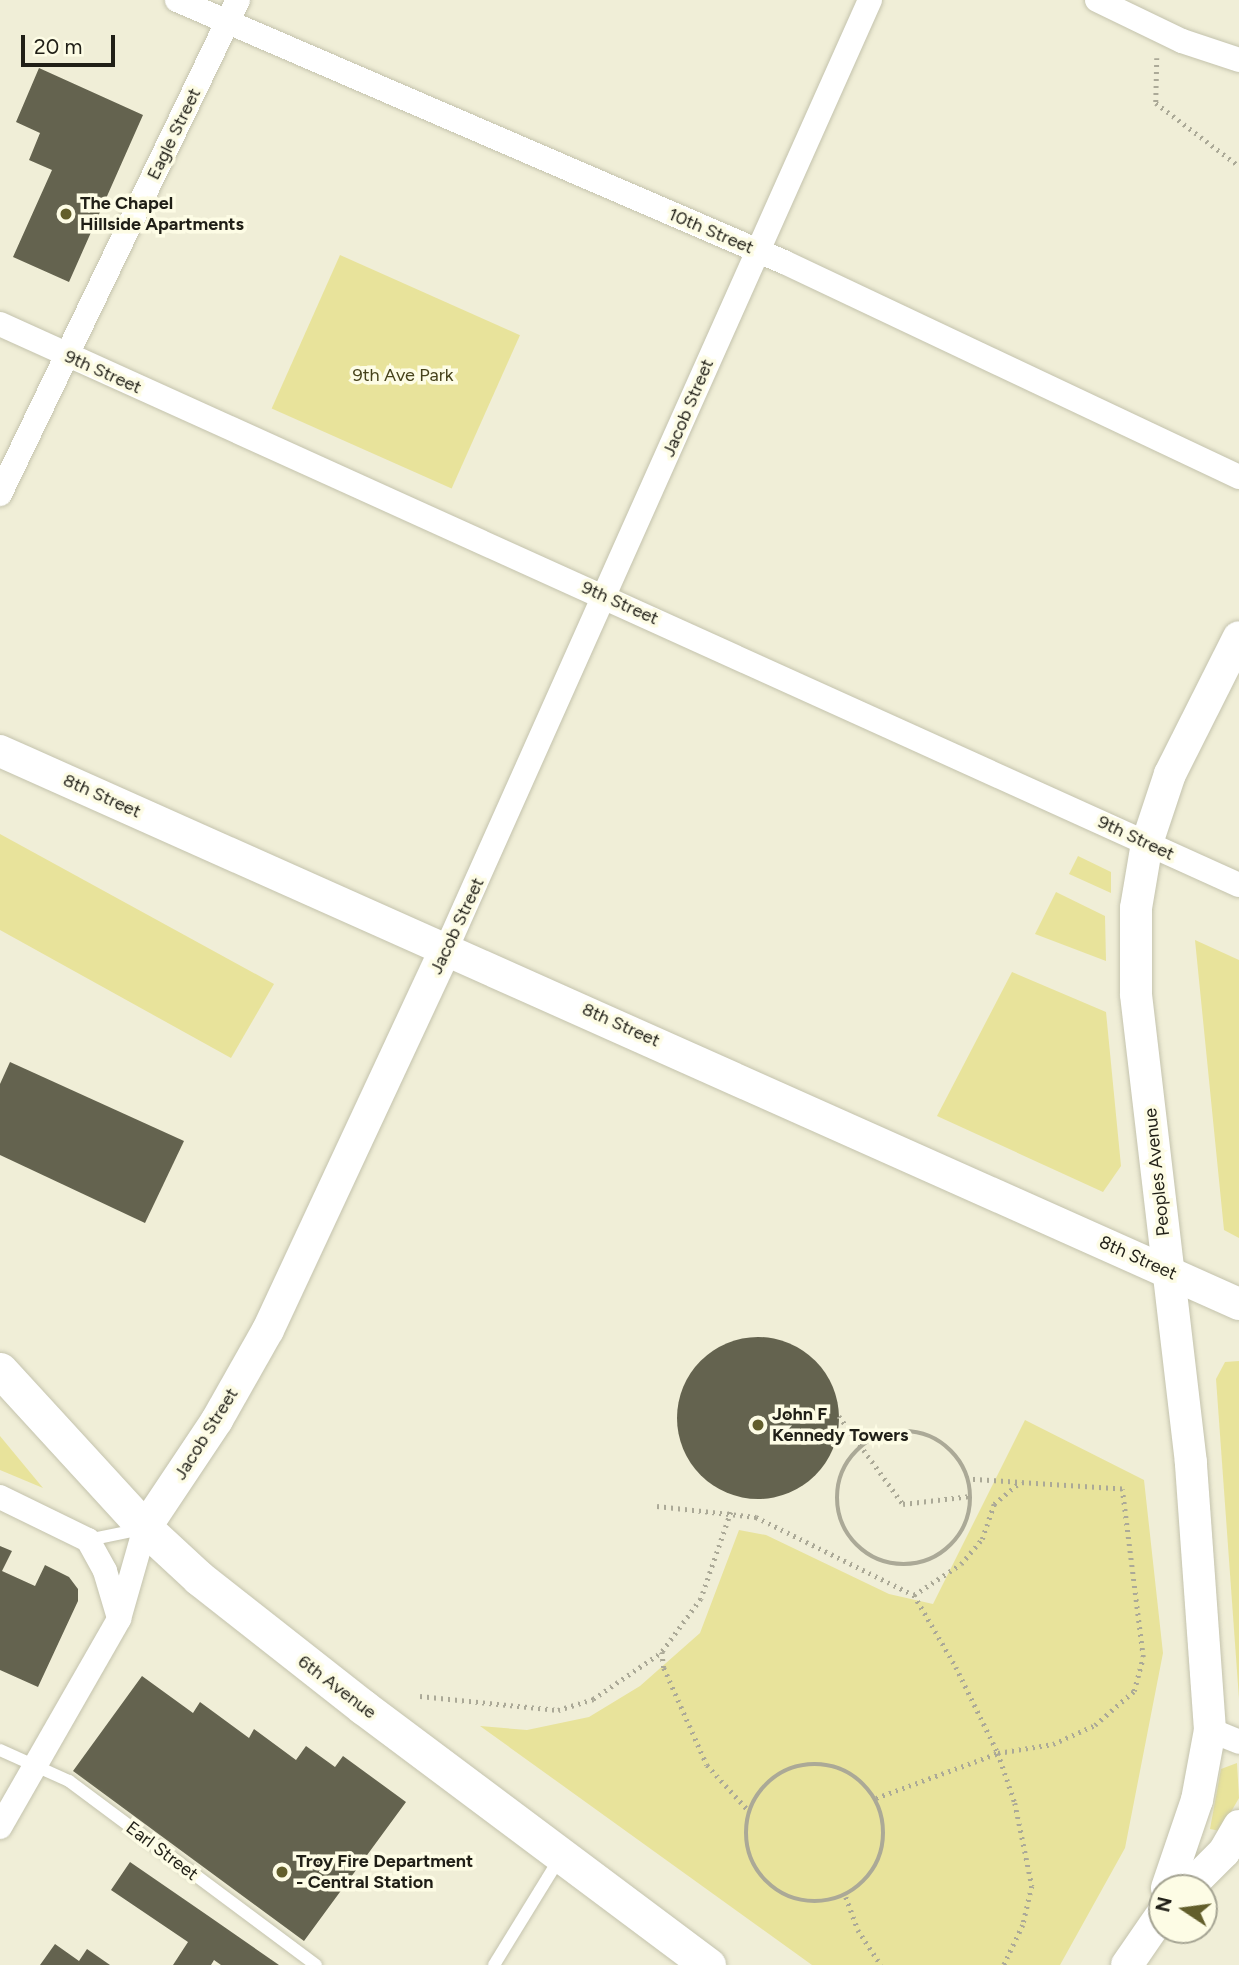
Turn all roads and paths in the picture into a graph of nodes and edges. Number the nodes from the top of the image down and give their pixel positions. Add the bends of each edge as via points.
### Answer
1 (177, 0) edge
2 (238, 0) edge
3 (870, 0) edge
4 (1097, 0) edge
5 (227, 23) junction
6 (1157, 29) junction
7 (1239, 60) edge
8 (1239, 166) edge
9 (757, 250) junction
10 (0, 324) edge
11 (67, 356) junction
12 (1239, 477) edge
13 (0, 494) edge
14 (607, 597) junction
15 (1239, 637) edge
16 (0, 751) edge
17 (1147, 843) junction
18 (1239, 885) edge
19 (447, 947) junction
20 (1168, 1272) junction
21 (1239, 1304) edge
22 (0, 1370) edge
23 (839, 1416) dead end
24 (859, 1447) junction
25 (967, 1479) junction
26 (1022, 1481) junction
27 (971, 1496) junction
28 (0, 1497) edge
29 (657, 1506) dead end
30 (732, 1512) junction
31 (145, 1528) junction
32 (88, 1540) junction
33 (914, 1595) junction
34 (119, 1619) junction
35 (662, 1652) junction
36 (420, 1696) dead end
37 (1210, 1730) junction
38 (1239, 1742) edge
39 (0, 1750) edge
40 (998, 1753) junction
41 (34, 1765) junction
42 (876, 1798) junction
43 (750, 1811) junction
44 (1239, 1826) edge
45 (0, 1827) edge
46 (561, 1856) junction
47 (1172, 1874) edge
48 (1202, 1874) edge
49 (846, 1897) junction
50 (1148, 1931) edge
51 (316, 1965) edge
52 (494, 1965) edge
53 (708, 1965) edge
54 (881, 1965) edge
55 (1004, 1965) edge
56 (1127, 1965) edge

1 - 5 street, 10th Street
2 - 5 street, Eagle Street
3 - 9 street, Jacob Street
4 - 6 street
5 - 9 street, 10th Street
5 - 11 street, Eagle Street
6 - 7 street
6 - 8 path via 1156,103
9 - 12 street, 10th Street
9 - 14 street, Jacob Street
10 - 11 street, 9th Street
11 - 13 street, Eagle Street
11 - 14 street, 9th Street
14 - 17 street, 9th Street
14 - 19 street, Jacob Street
15 - 17 street, Peoples Avenue via 1199,711
16 - 19 street, 8th Street
17 - 18 street, 9th Street
17 - 20 street, Peoples Avenue via 1136,908 1136,994
19 - 20 street, 8th Street
19 - 31 street, Jacob Street via 268,1330 217,1420
20 - 21 street, 8th Street
20 - 37 street, Peoples Avenue via 1191,1463
22 - 31 main road, 6th Avenue
23 - 24 path
24 - 25 path via 903,1430 926,1434 955,1454
24 - 27 path via 903,1504
24 - 27 path via 845,1465 838,1509 846,1533 868,1555 900,1565 934,1559 965,1528
25 - 26 path
25 - 27 path
26 - 33 path via 994,1504 982,1539 961,1564
26 - 40 path via 1122,1489 1143,1657 1134,1691 1095,1725 1054,1744
28 - 32 street
29 - 30 path
30 - 33 path via 756,1517
30 - 35 path via 701,1599
31 - 32 lane
31 - 34 street, Jacob Street
31 - 46 main road, 6th Avenue via 289,1651
32 - 34 street via 106,1571
33 - 40 path
34 - 41 street, Jacob Street
35 - 36 path via 593,1699 558,1710
35 - 43 path via 664,1668 707,1765
37 - 38 street
37 - 47 street, Peoples Avenue via 1197,1800
39 - 41 lane, Earl Street
40 - 42 path
40 - 55 path via 1032,1886 1023,1925
41 - 45 street, Jacob Street
41 - 51 lane, Earl Street via 69,1781
42 - 43 path via 849,1772 814,1763 784,1770 769,1780
42 - 49 path via 886,1831 878,1864
43 - 49 path via 746,1844 755,1870 777,1892 811,1904
44 - 48 street via 1224,1852
46 - 52 lane
46 - 53 main road, 6th Avenue
49 - 54 path via 858,1930
50 - 56 street

